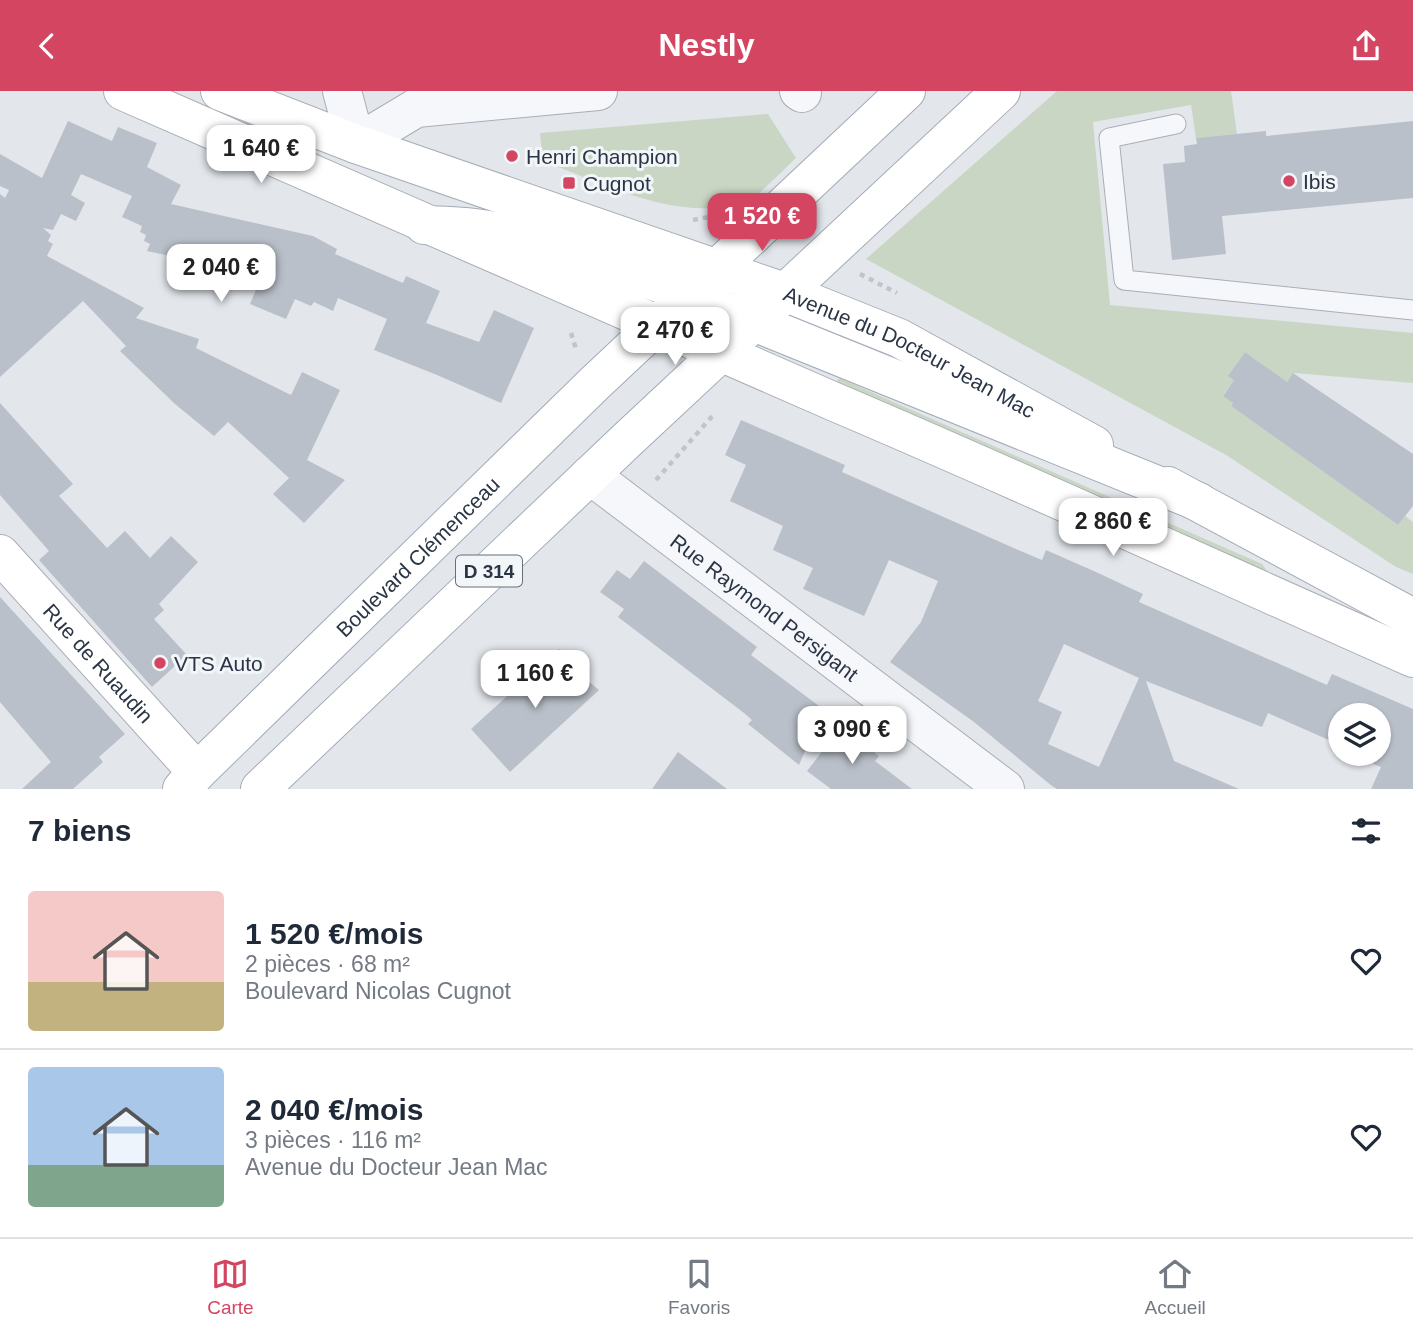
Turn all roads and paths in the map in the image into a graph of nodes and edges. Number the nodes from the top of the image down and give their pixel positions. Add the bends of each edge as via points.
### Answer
1 (123, 91) edge
2 (220, 91) edge
3 (342, 91) edge
4 (598, 91) edge
5 (906, 91) edge
6 (1001, 91) edge
7 (1176, 124) dead end
8 (356, 145) junction
9 (424, 226) junction
10 (704, 281) junction
11 (775, 304) junction
12 (1413, 310) edge
13 (655, 326) junction
14 (719, 354) junction
15 (717, 410) dead end
16 (590, 475) junction
17 (632, 506) junction
18 (0, 555) edge
19 (1413, 618) edge
20 (1413, 658) edge
21 (190, 780) edge
22 (260, 789) edge
23 (1005, 789) edge

1 - 9 main road
2 - 8 main road, Avenue du Docteur Jean Mac
3 - 8 street
4 - 8 street via 416,108
5 - 10 main road, D 314
6 - 11 main road, D 314
7 - 12 lane via 1109,138 1124,280
8 - 10 main road, Avenue du Docteur Jean Mac
9 - 10 main road via 491,231 580,257
9 - 13 main road
10 - 11 main road, Avenue du Docteur Jean Mac
10 - 13 main road, D 314
11 - 13 main road via 734,314 704,307 687,309
11 - 14 main road, D 314
11 - 19 main road via 1199,502
13 - 14 main road
13 - 21 main road, Boulevard Clémenceau / D 314
14 - 16 main road, D 314
14 - 20 main road
15 - 17 path
16 - 17 street, Rue Raymond Persigant
16 - 22 main road, D 314
17 - 23 street, Rue Raymond Persigant
18 - 21 main road, Rue de Ruaudin

